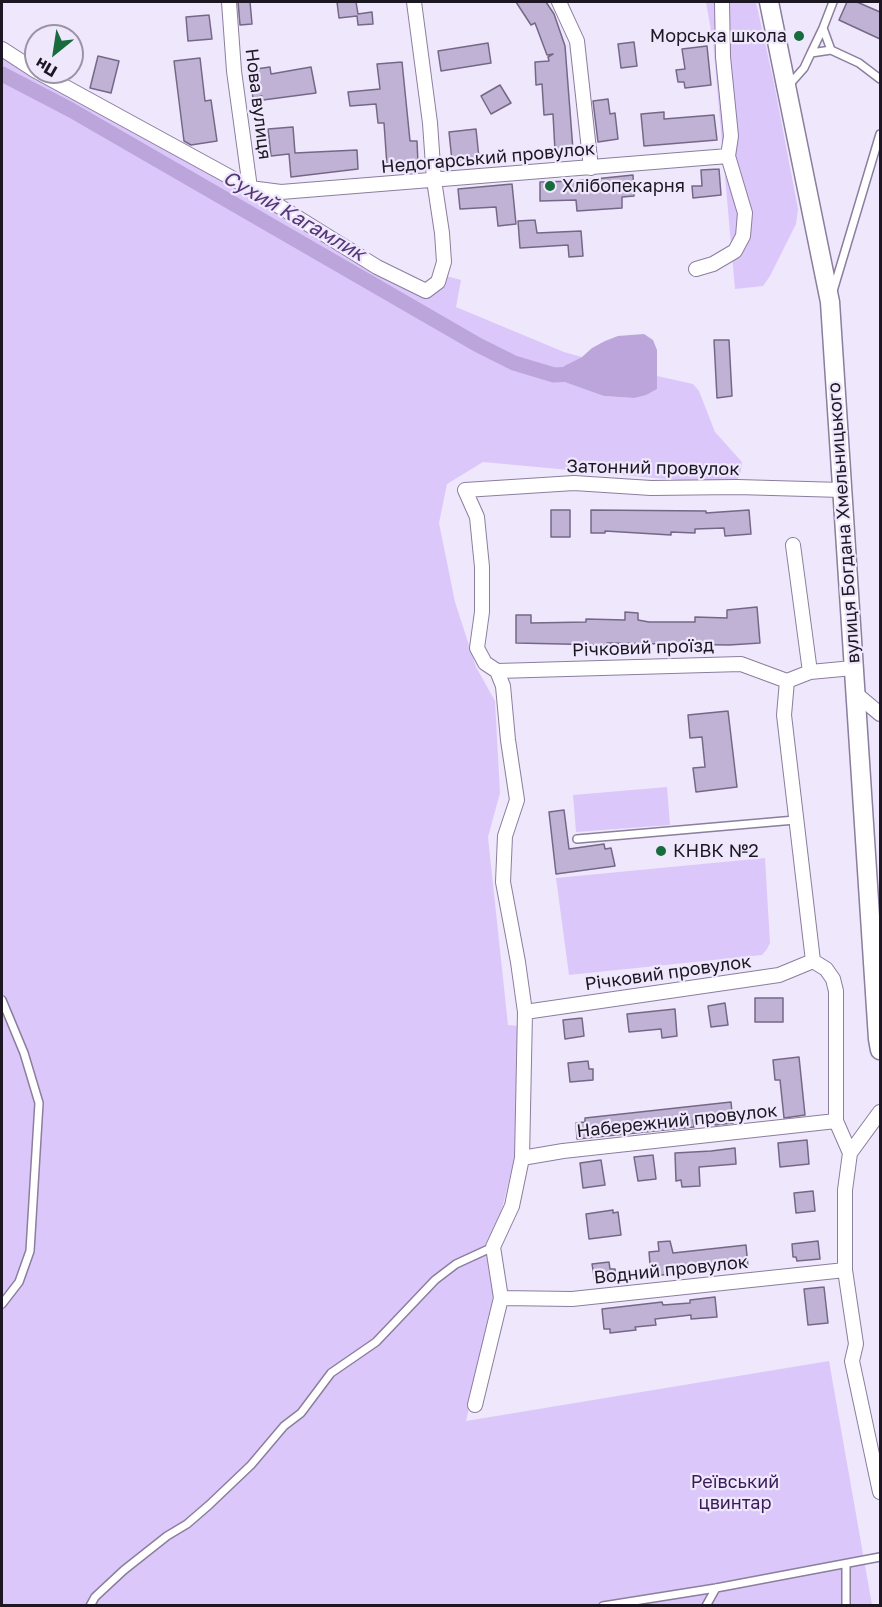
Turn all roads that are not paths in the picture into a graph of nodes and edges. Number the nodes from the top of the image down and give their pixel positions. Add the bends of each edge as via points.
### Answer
1 (229, 2) edge
2 (414, 2) edge
3 (559, 2) edge
4 (722, 2) edge
5 (770, 2) edge
6 (833, 2) edge
7 (824, 28) junction
8 (2, 50) edge
9 (831, 50) junction
10 (811, 53) junction
11 (24, 63) edge
12 (880, 80) edge
13 (61, 84) edge
14 (787, 87) junction
15 (880, 135) edge
16 (728, 156) junction
17 (591, 168) junction
18 (434, 180) junction
19 (250, 188) junction
20 (696, 268) dead end
21 (830, 303) junction
22 (842, 490) junction
23 (794, 545) dead end
24 (853, 668) junction
25 (497, 671) junction
26 (810, 672) junction
27 (787, 681) junction
28 (855, 693) junction
29 (880, 714) edge
30 (795, 820) junction
31 (577, 839) dead end
32 (813, 961) junction
33 (2, 1000) edge
34 (525, 1012) junction
35 (880, 1050) edge
36 (880, 1112) edge
37 (836, 1121) junction
38 (850, 1153) junction
39 (522, 1158) junction
40 (493, 1247) junction
41 (845, 1270) junction
42 (501, 1299) junction
43 (2, 1304) edge
44 (475, 1405) dead end
45 (880, 1492) edge
46 (880, 1557) edge
47 (846, 1563) junction
48 (716, 1588) junction
49 (90, 1605) edge
50 (603, 1605) edge
51 (706, 1605) edge
52 (846, 1605) edge

1 - 19 street, Нова вулиця
2 - 18 street
3 - 17 street via 578,41
4 - 16 street via 731,136
5 - 14 main road, вулиця Богдана Хмельницького
6 - 7 lane
7 - 9 lane
7 - 10 lane
8 - 11 street
9 - 10 lane
9 - 12 lane via 859,63
10 - 14 lane
13 - 19 street
14 - 21 main road, вулиця Богдана Хмельницького
15 - 21 lane
16 - 17 street, Недогарський провулок
16 - 20 street via 745,213 743,236 735,251 713,264
17 - 18 street, Недогарський провулок
18 - 19 street, Недогарський провулок via 309,191
18 - 19 street via 444,262 438,282 426,291 377,267
21 - 22 main road, вулиця Богдана Хмельницького
22 - 24 main road, вулиця Богдана Хмельницького
22 - 25 street, Затонний провулок via 574,483 465,490 477,517 481,557 482,612 477,648 485,663
23 - 26 street
24 - 26 street
24 - 28 main road, вулиця Богдана Хмельницького
25 - 27 street, Річковий проїзд via 741,664
25 - 34 street via 503,686 518,800 505,836 503,882
26 - 27 street
27 - 30 street via 784,715
28 - 29 street
28 - 35 main road, вулиця Богдана Хмельницького
30 - 31 lane
30 - 32 street
32 - 34 street, Річковий провулок via 779,975
32 - 37 street via 826,969 836,991
33 - 43 lane via 39,1103 30,1251 19,1282
34 - 39 street
36 - 38 street
37 - 38 street
37 - 39 street, Набережний провулок
38 - 41 street via 845,1190
39 - 40 street via 512,1206
40 - 42 street
40 - 49 lane via 456,1264 435,1280 376,1342 331,1373 301,1413 209,1506 124,1570
41 - 42 street, Водний провулок via 572,1299
41 - 45 street via 856,1344 852,1361
42 - 44 street
46 - 47 lane
47 - 48 lane
47 - 52 lane
48 - 50 lane
48 - 51 lane

